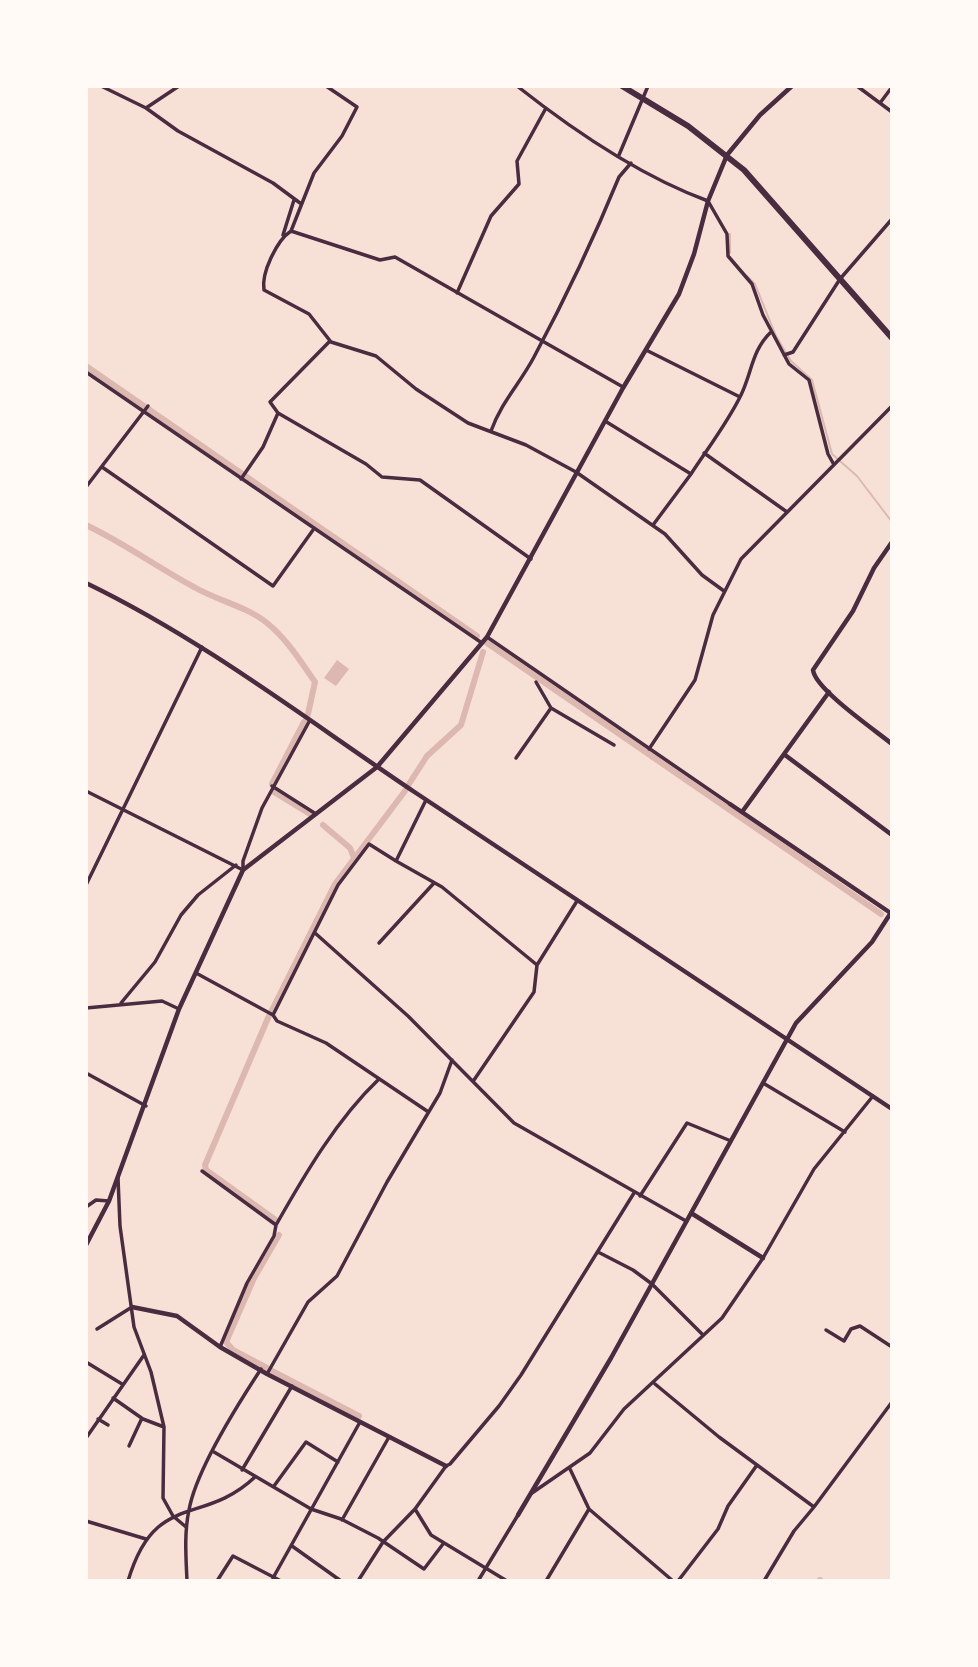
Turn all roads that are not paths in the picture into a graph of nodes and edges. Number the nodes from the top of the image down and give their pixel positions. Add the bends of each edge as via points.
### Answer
1 (101, 86) edge
2 (179, 86) edge
3 (326, 86) edge
4 (517, 86) edge
5 (622, 86) edge
6 (648, 86) edge
7 (792, 86) edge
8 (857, 86) edge
9 (892, 87) edge
10 (332, 88) edge
11 (643, 99) junction
12 (880, 103) junction
13 (146, 108) junction
14 (546, 108) junction
15 (892, 112) edge
16 (619, 155) junction
17 (727, 155) junction
18 (631, 163) junction
19 (294, 200) junction
20 (708, 201) junction
21 (300, 203) junction
22 (892, 219) edge
23 (291, 231) junction
24 (283, 237) junction
25 (840, 279) junction
26 (457, 293) junction
27 (771, 332) junction
28 (892, 338) edge
29 (330, 341) junction
30 (543, 341) junction
31 (646, 350) junction
32 (784, 355) junction
33 (86, 372) edge
34 (624, 388) junction
35 (740, 397) junction
36 (892, 406) edge
37 (146, 410) junction
38 (278, 413) junction
39 (605, 421) junction
40 (491, 431) junction
41 (704, 453) junction
42 (833, 463) junction
43 (102, 467) junction
44 (576, 472) junction
45 (691, 474) junction
46 (243, 476) junction
47 (86, 487) edge
48 (787, 512) junction
49 (653, 525) junction
50 (313, 530) junction
51 (892, 542) edge
52 (531, 559) junction
53 (86, 583) edge
54 (724, 592) junction
55 (487, 637) junction
56 (482, 643) junction
57 (202, 648) junction
58 (536, 682) dead end
59 (829, 692) junction
60 (551, 708) junction
61 (310, 720) junction
62 (892, 744) edge
63 (614, 745) dead end
64 (649, 749) junction
65 (785, 755) junction
66 (516, 758) dead end
67 (377, 767) junction
68 (272, 786) junction
69 (86, 790) edge
70 (426, 800) junction
71 (730, 804) joint
72 (122, 809) junction
73 (743, 812) junction
74 (316, 814) junction
75 (892, 835) edge
76 (396, 861) junction
77 (236, 865) junction
78 (243, 870) junction
79 (434, 883) junction
80 (86, 884) edge
81 (577, 901) junction
82 (892, 913) edge
83 (315, 933) junction
84 (379, 943) dead end
85 (537, 965) junction
86 (196, 973) junction
87 (121, 1003) junction
88 (86, 1008) edge
89 (179, 1009) junction
90 (272, 1015) junction
91 (787, 1039) junction
92 (452, 1060) junction
93 (86, 1073) edge
94 (379, 1079) junction
95 (474, 1080) junction
96 (763, 1083) junction
97 (873, 1096) junction
98 (146, 1106) junction
99 (892, 1109) edge
100 (428, 1112) junction
101 (845, 1132) junction
102 (731, 1141) junction
103 (202, 1171) dead end
104 (118, 1176) junction
105 (637, 1195) junction
106 (109, 1202) junction
107 (86, 1207) edge
108 (691, 1213) junction
109 (686, 1221) junction
110 (276, 1225) junction
111 (86, 1245) edge
112 (598, 1252) junction
113 (763, 1258) junction
114 (652, 1284) junction
115 (132, 1307) junction
116 (97, 1329) dead end
117 (826, 1330) dead end
118 (702, 1334) junction
119 (219, 1347) junction
120 (892, 1348) edge
121 (144, 1356) junction
122 (86, 1362) edge
123 (261, 1369) junction
124 (267, 1374) junction
125 (655, 1384) junction
126 (122, 1385) junction
127 (292, 1386) junction
128 (113, 1398) junction
129 (892, 1402) edge
130 (142, 1418) junction
131 (98, 1419) junction
132 (360, 1422) junction
133 (108, 1425) dead end
134 (164, 1427) junction
135 (389, 1437) junction
136 (86, 1438) edge
137 (129, 1446) dead end
138 (214, 1452) junction
139 (338, 1462) junction
140 (448, 1465) junction
141 (757, 1465) junction
142 (570, 1469) junction
143 (242, 1470) junction
144 (255, 1477) junction
145 (274, 1486) junction
146 (531, 1494) junction
147 (814, 1507) junction
148 (589, 1508) junction
149 (311, 1509) junction
150 (415, 1509) junction
151 (189, 1510) junction
152 (518, 1515) joint
153 (173, 1516) junction
154 (342, 1520) junction
155 (86, 1521) edge
156 (187, 1527) junction
157 (146, 1539) junction
158 (383, 1542) junction
159 (443, 1544) junction
160 (292, 1546) junction
161 (486, 1569) junction
162 (273, 1578) junction
163 (128, 1581) edge
164 (187, 1581) edge
165 (217, 1581) edge
166 (281, 1581) edge
167 (341, 1581) edge
168 (358, 1581) edge
169 (478, 1581) edge
170 (507, 1581) edge
171 (546, 1581) edge
172 (675, 1581) edge
173 (764, 1581) edge

1 - 13 street
2 - 13 street
3 - 10 street
4 - 14 street
5 - 11 highway
6 - 11 street
7 - 17 street
8 - 12 street
9 - 12 street
10 - 21 street via 357,107
11 - 16 street
11 - 17 highway
12 - 15 street
13 - 19 street
14 - 16 street
14 - 26 street via 517,160 519,184 491,216
16 - 18 street
17 - 20 street
17 - 25 highway
18 - 20 street via 671,187
18 - 30 street via 619,177
19 - 21 street
19 - 24 street
20 - 27 street via 727,234 728,256 752,284
20 - 31 street via 679,294
21 - 23 street
22 - 25 street
23 - 24 street
23 - 26 street via 380,260 395,257
24 - 29 street via 264,277 264,290 309,314
25 - 28 highway
25 - 32 street via 793,352
26 - 30 street
27 - 32 street
27 - 35 street via 752,359
29 - 38 street via 270,402
29 - 40 street via 376,356 444,408
30 - 34 street
30 - 40 street via 501,404
31 - 34 street
31 - 35 street
32 - 42 street via 808,380
33 - 37 street
34 - 39 street
35 - 41 street
36 - 42 street
37 - 43 street
37 - 46 street
38 - 46 street
38 - 52 street via 382,477 420,480
39 - 44 street
39 - 45 street
40 - 44 street
41 - 45 street
41 - 48 street
42 - 48 street
43 - 47 street
43 - 50 street via 274,586
44 - 49 street
44 - 52 street
45 - 49 street
46 - 50 street
48 - 54 street via 741,559
49 - 54 street
50 - 56 street
51 - 59 street via 853,611 815,663 813,675
52 - 55 street
53 - 57 street
54 - 64 street via 695,680
55 - 56 street
55 - 64 street
56 - 67 street
57 - 61 street
57 - 72 street
58 - 60 street
59 - 62 street
59 - 65 street
60 - 63 street
60 - 66 street
61 - 67 street
61 - 68 street
64 - 71 street
65 - 73 street
65 - 75 street
67 - 70 street
67 - 74 street
68 - 74 street
68 - 78 street
69 - 72 street
70 - 76 street
70 - 81 street
71 - 73 street
72 - 77 street
72 - 80 street
73 - 82 street
74 - 78 street
76 - 79 street
76 - 83 street via 369,844 338,885
77 - 78 street
77 - 87 street via 190,905 155,962
78 - 86 street
79 - 84 street
79 - 85 street
81 - 85 street
81 - 91 street
82 - 91 street via 872,942 811,1004
83 - 90 street
83 - 92 street
85 - 95 street via 534,992
86 - 89 street
86 - 90 street
87 - 88 street
87 - 89 street via 162,1001
89 - 98 street
90 - 94 street via 350,1057
91 - 96 street
91 - 97 street
92 - 95 street
92 - 100 street
93 - 98 street
94 - 100 street
94 - 110 street via 359,1098
95 - 105 street via 514,1123
96 - 101 street
96 - 102 street
97 - 99 street
97 - 101 street
98 - 104 street
100 - 124 street via 337,1276 308,1302
101 - 113 street via 814,1170
102 - 105 street via 687,1123
102 - 108 street
103 - 110 street
104 - 106 street
104 - 115 street
105 - 109 street
105 - 112 street
106 - 107 street via 96,1200
106 - 111 street
108 - 109 street
108 - 113 street
109 - 114 street
110 - 119 street
112 - 114 street
112 - 140 street via 499,1406
113 - 118 street via 722,1318
114 - 118 street
114 - 146 street
115 - 116 street
115 - 119 street via 177,1315
115 - 121 street
117 - 120 street via 844,1341 851,1329 860,1326
118 - 125 street
119 - 123 street
121 - 126 street
121 - 134 street
122 - 126 street
123 - 124 street
123 - 138 street
124 - 127 street
125 - 141 street
125 - 142 street via 624,1409 590,1453
126 - 128 street
127 - 132 street
127 - 143 street
128 - 130 street
128 - 131 street
129 - 147 street
130 - 134 street
130 - 137 street
131 - 133 street
131 - 136 street
132 - 135 street
132 - 139 street
134 - 153 street via 162,1493
135 - 140 street
135 - 154 street
138 - 143 street
138 - 151 street
139 - 145 street via 306,1442
139 - 149 street
140 - 150 street
141 - 147 street
141 - 172 street via 728,1506 718,1530
142 - 146 street
142 - 148 street
143 - 144 street
144 - 145 street
144 - 151 street via 233,1494
145 - 149 street
146 - 152 street
147 - 173 street
148 - 171 street
148 - 172 street
149 - 154 street
149 - 160 street
150 - 158 street
150 - 159 street via 424,1527
151 - 153 street
151 - 156 street
152 - 161 street
153 - 156 street
153 - 157 street
154 - 158 street
155 - 157 street
156 - 164 street
157 - 163 street
158 - 159 street via 424,1569
158 - 168 street
159 - 161 street
160 - 162 street
160 - 167 street
161 - 169 street
161 - 170 street
162 - 165 street via 233,1556
162 - 166 street

